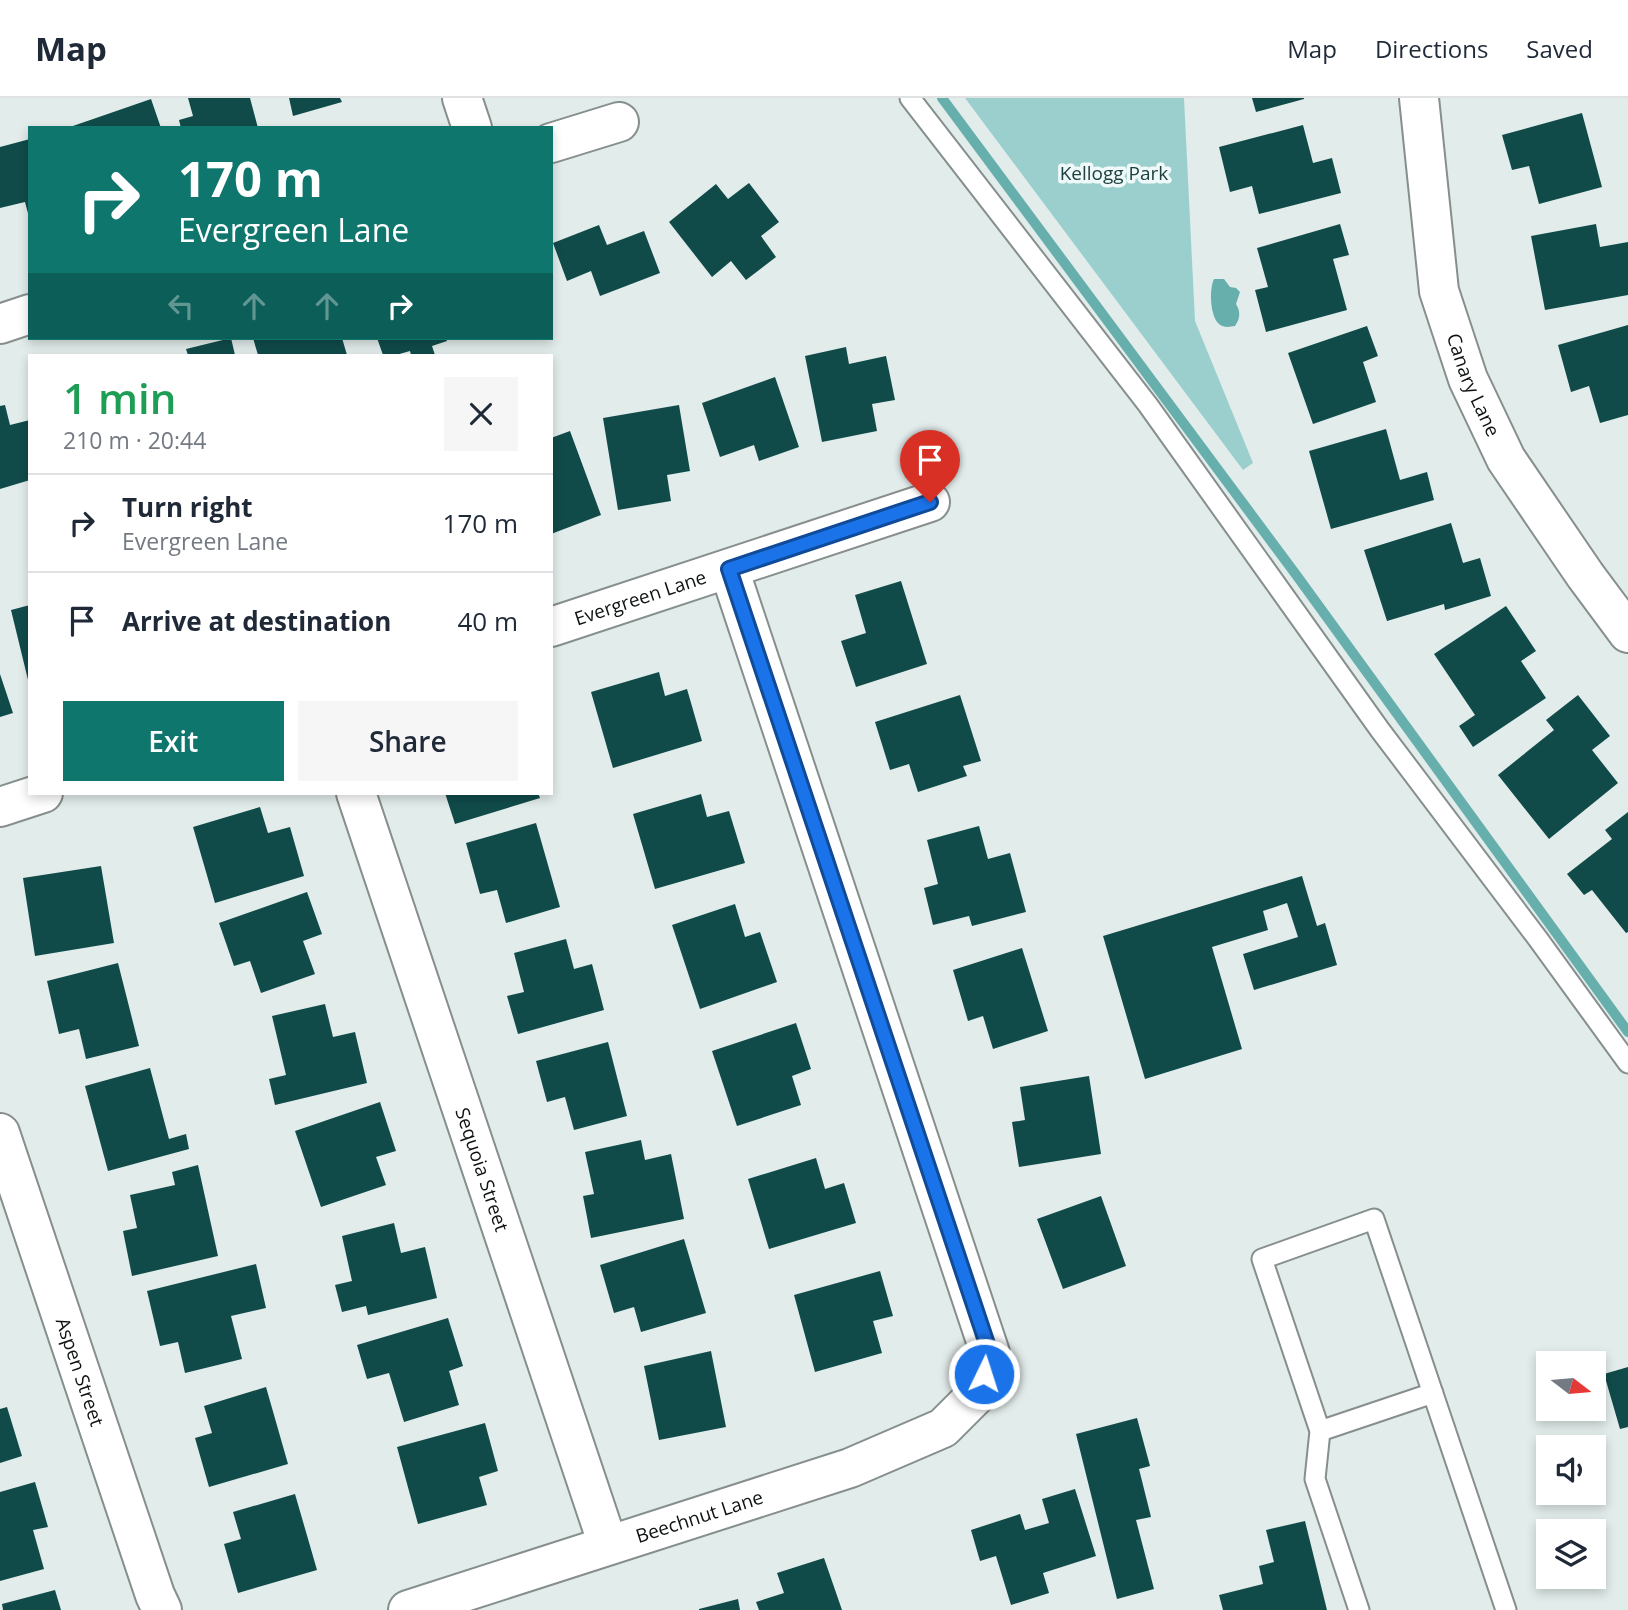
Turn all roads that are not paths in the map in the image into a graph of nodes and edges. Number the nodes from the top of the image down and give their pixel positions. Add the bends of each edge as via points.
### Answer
1 (462, 98) edge
2 (910, 98) edge
3 (1419, 98) edge
4 (619, 122) dead end
5 (471, 126) edge
6 (553, 142) edge
7 (28, 315) edge
8 (0, 324) edge
9 (930, 502) dead end
10 (729, 569) junction
11 (553, 626) edge
12 (1628, 633) edge
13 (37, 795) edge
14 (357, 795) edge
15 (0, 807) edge
16 (1628, 1063) edge
17 (0, 1133) edge
18 (1433, 1393) junction
19 (1320, 1431) junction
20 (608, 1545) junction
21 (162, 1610) edge
22 (408, 1610) edge
23 (1359, 1610) edge
24 (1506, 1610) edge

1 - 5 street
2 - 16 lane via 1148,405 1380,730
3 - 12 street, Canary Lane via 1439,291 1468,379 1506,459
4 - 6 street
7 - 8 street
9 - 10 street, Evergreen Lane
10 - 11 street, Evergreen Lane
10 - 20 street, Beechnut Lane via 990,1353 977,1394 943,1428 849,1468
13 - 15 street
14 - 20 street, Sequoia Street
17 - 21 street, Aspen Street
18 - 19 lane
18 - 19 lane via 1374,1219 1262,1259
18 - 24 lane
19 - 23 lane via 1315,1479
20 - 22 street, Beechnut Lane

